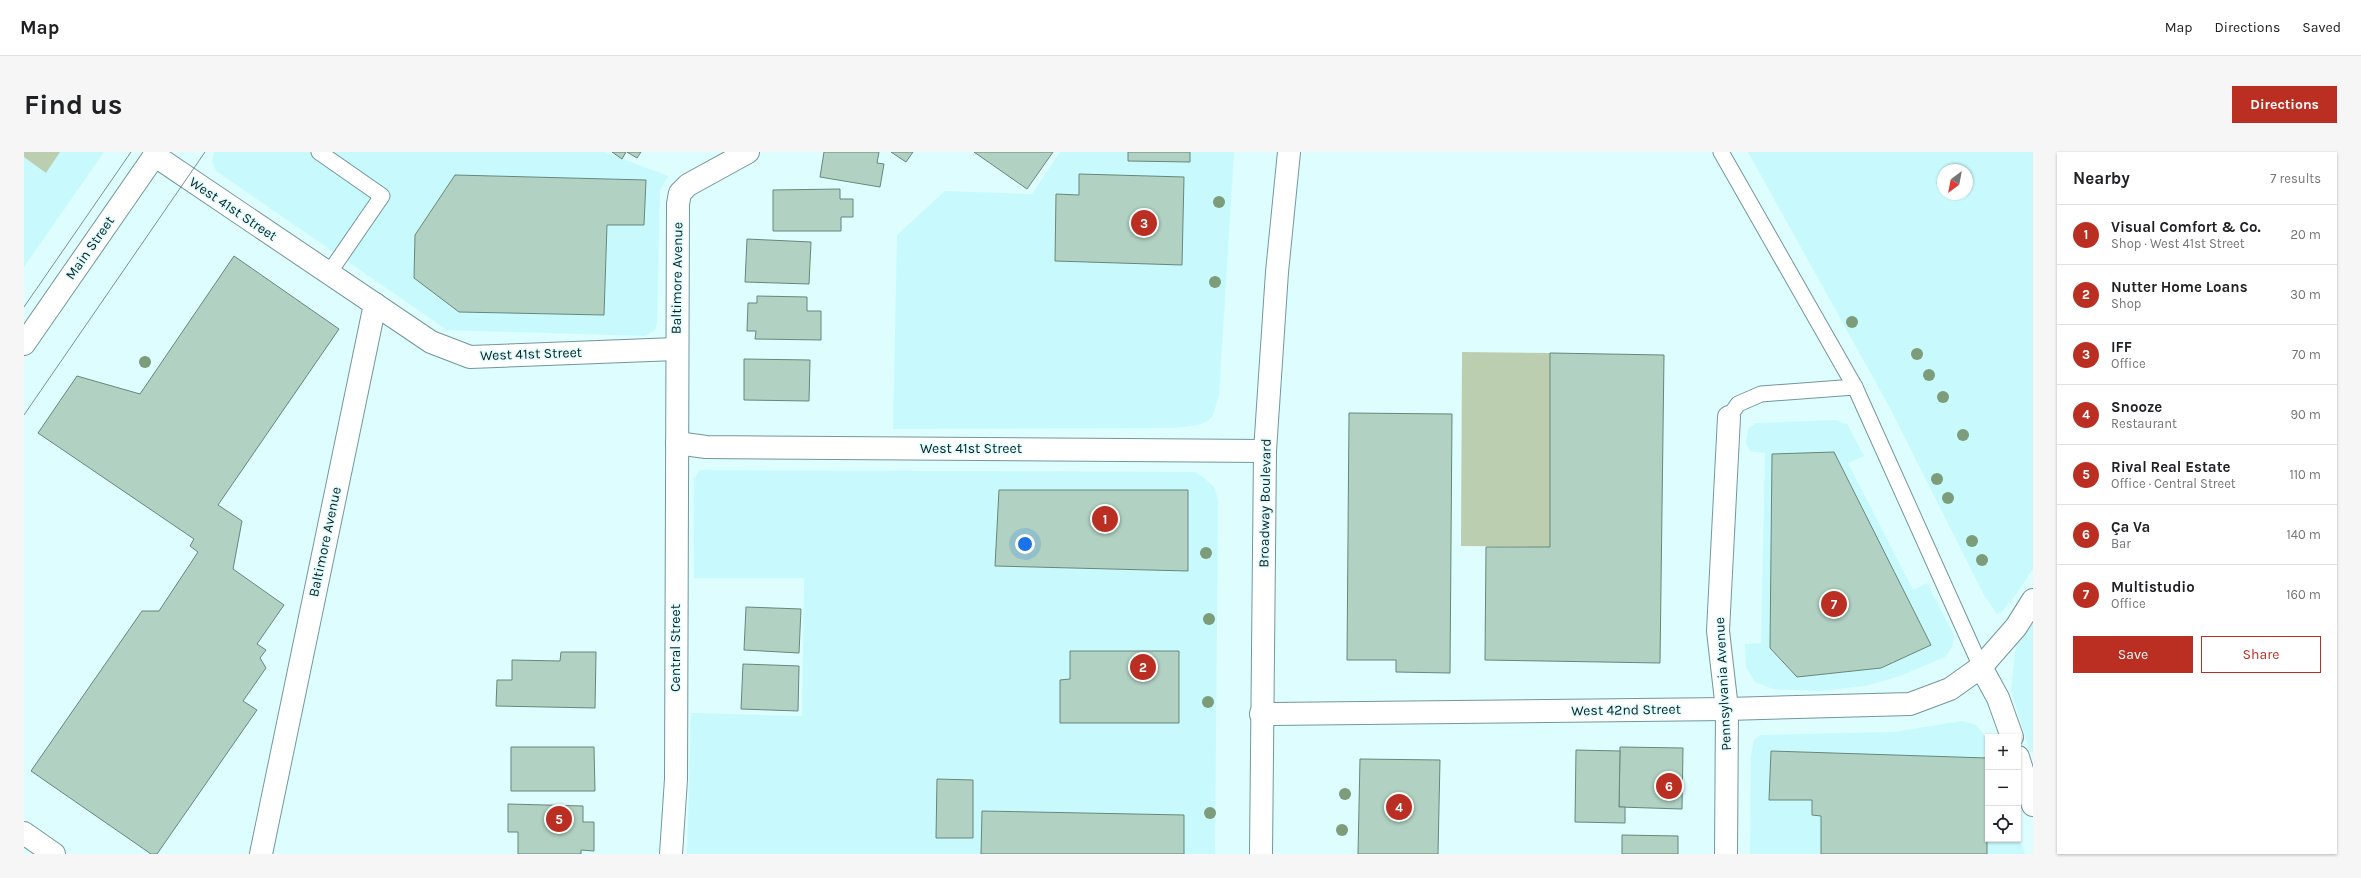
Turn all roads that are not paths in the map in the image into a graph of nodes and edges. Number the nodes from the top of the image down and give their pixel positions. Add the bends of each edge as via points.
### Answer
1 (319, 152) edge
2 (748, 152) edge
3 (1289, 152) edge
4 (1721, 152) edge
5 (156, 154) edge
6 (321, 267) junction
7 (375, 304) junction
8 (24, 344) edge
9 (676, 349) junction
10 (1854, 387) junction
11 (1729, 417) joint
12 (677, 443) junction
13 (1265, 451) junction
14 (2033, 600) edge
15 (1981, 667) junction
16 (1727, 709) junction
17 (1261, 714) junction
18 (2011, 734) edge
19 (2021, 767) edge
20 (2033, 805) edge
21 (24, 833) edge
22 (54, 854) edge
23 (261, 854) edge
24 (671, 854) edge
25 (1261, 854) edge
26 (1726, 854) edge

1 - 6 lane via 382,196
2 - 9 street, Baltimore Avenue via 680,193
3 - 13 street, Broadway Boulevard via 1277,272
4 - 10 lane
5 - 6 street, West 41st Street
5 - 8 street, Main Street
6 - 7 street
7 - 9 street, West 41st Street via 431,342 470,357
7 - 23 street, Baltimore Avenue
9 - 12 street, Baltimore Avenue
10 - 11 lane via 1761,394 1738,404
10 - 15 lane
11 - 16 street, Pennsylvania Avenue via 1718,631
12 - 13 street, West 41st Street via 706,447
12 - 24 street, Central Street via 676,779
13 - 17 street, Broadway Boulevard
14 - 15 street, West 42nd Street via 2016,627
15 - 16 street, West 42nd Street via 1950,689 1910,704
15 - 18 street via 1998,698
16 - 17 street, West 42nd Street
16 - 26 street, Pennsylvania Avenue
17 - 25 street, Broadway Boulevard
19 - 20 street
21 - 22 street

